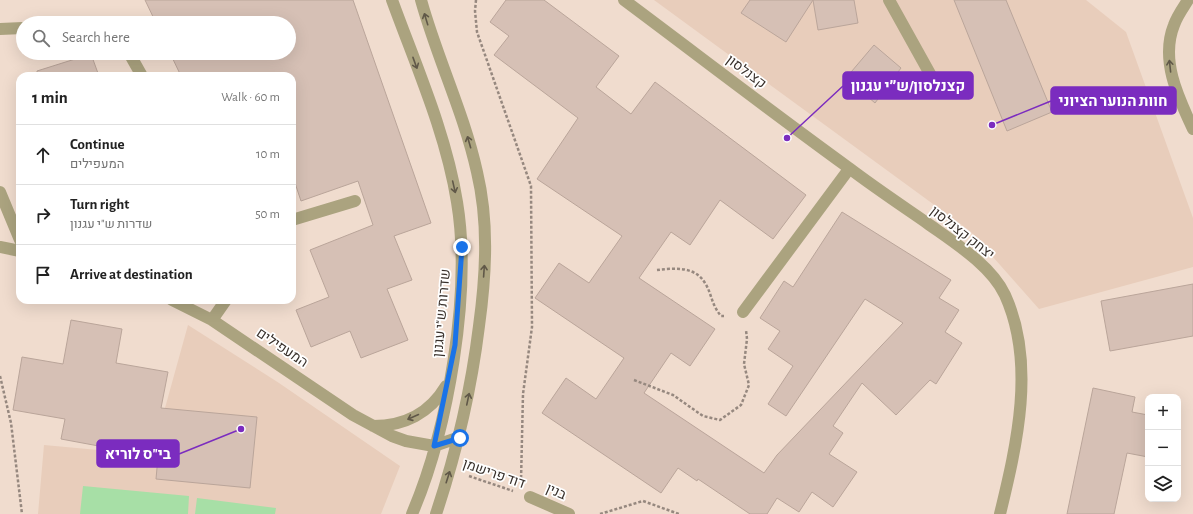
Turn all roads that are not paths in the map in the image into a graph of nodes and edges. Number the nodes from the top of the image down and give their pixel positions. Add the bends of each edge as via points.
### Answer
1 (392, 0) edge
2 (421, 0) edge
3 (624, 0) edge
4 (889, 0) edge
5 (1188, 0) edge
6 (16, 28) edge
7 (0, 29) edge
8 (133, 60) edge
9 (140, 72) edge
10 (939, 90) dead end
11 (1193, 129) edge
12 (849, 169) junction
13 (0, 192) edge
14 (354, 201) dead end
15 (296, 219) edge
16 (16, 230) edge
17 (0, 247) edge
18 (16, 250) edge
19 (180, 304) edge
20 (223, 304) edge
21 (743, 312) road end
22 (212, 320) junction
23 (450, 380) junction
24 (372, 426) junction
25 (460, 438) junction
26 (434, 446) junction
27 (526, 495) road end
28 (412, 514) edge
29 (436, 514) edge
30 (568, 514) edge
31 (1000, 514) edge

1 -> 23 street, שדרות ש"י עגנון via 446,154 457,202 462,247 456,337
25 -> 2 street via 469,397 482,306 484,216 478,173
3 - 12 street, קצנלסון
4 - 10 street
11 -> 5 street via 1179,100 1170,70 1169,45 1174,24
6 - 7 street
8 - 9 street
12 - 21 street
12 - 31 street, יצחק קצנלסון via 962,248 989,273 1004,293 1013,319 1022,382 1016,438
13 - 16 street
14 - 15 street
17 - 18 street
19 - 22 street, המעפילים
20 - 22 street
22 - 24 street, המעפילים
23 -> 24 street via 432,406 422,413 401,422
23 - 26 street, שדרות ש"י עגנון
24 - 26 street, המעפילים via 406,441
25 - 26 street, המעפילים
29 -> 25 street
26 - 28 street, שדרות ש"י עגנון
27 - 30 street, בנין

